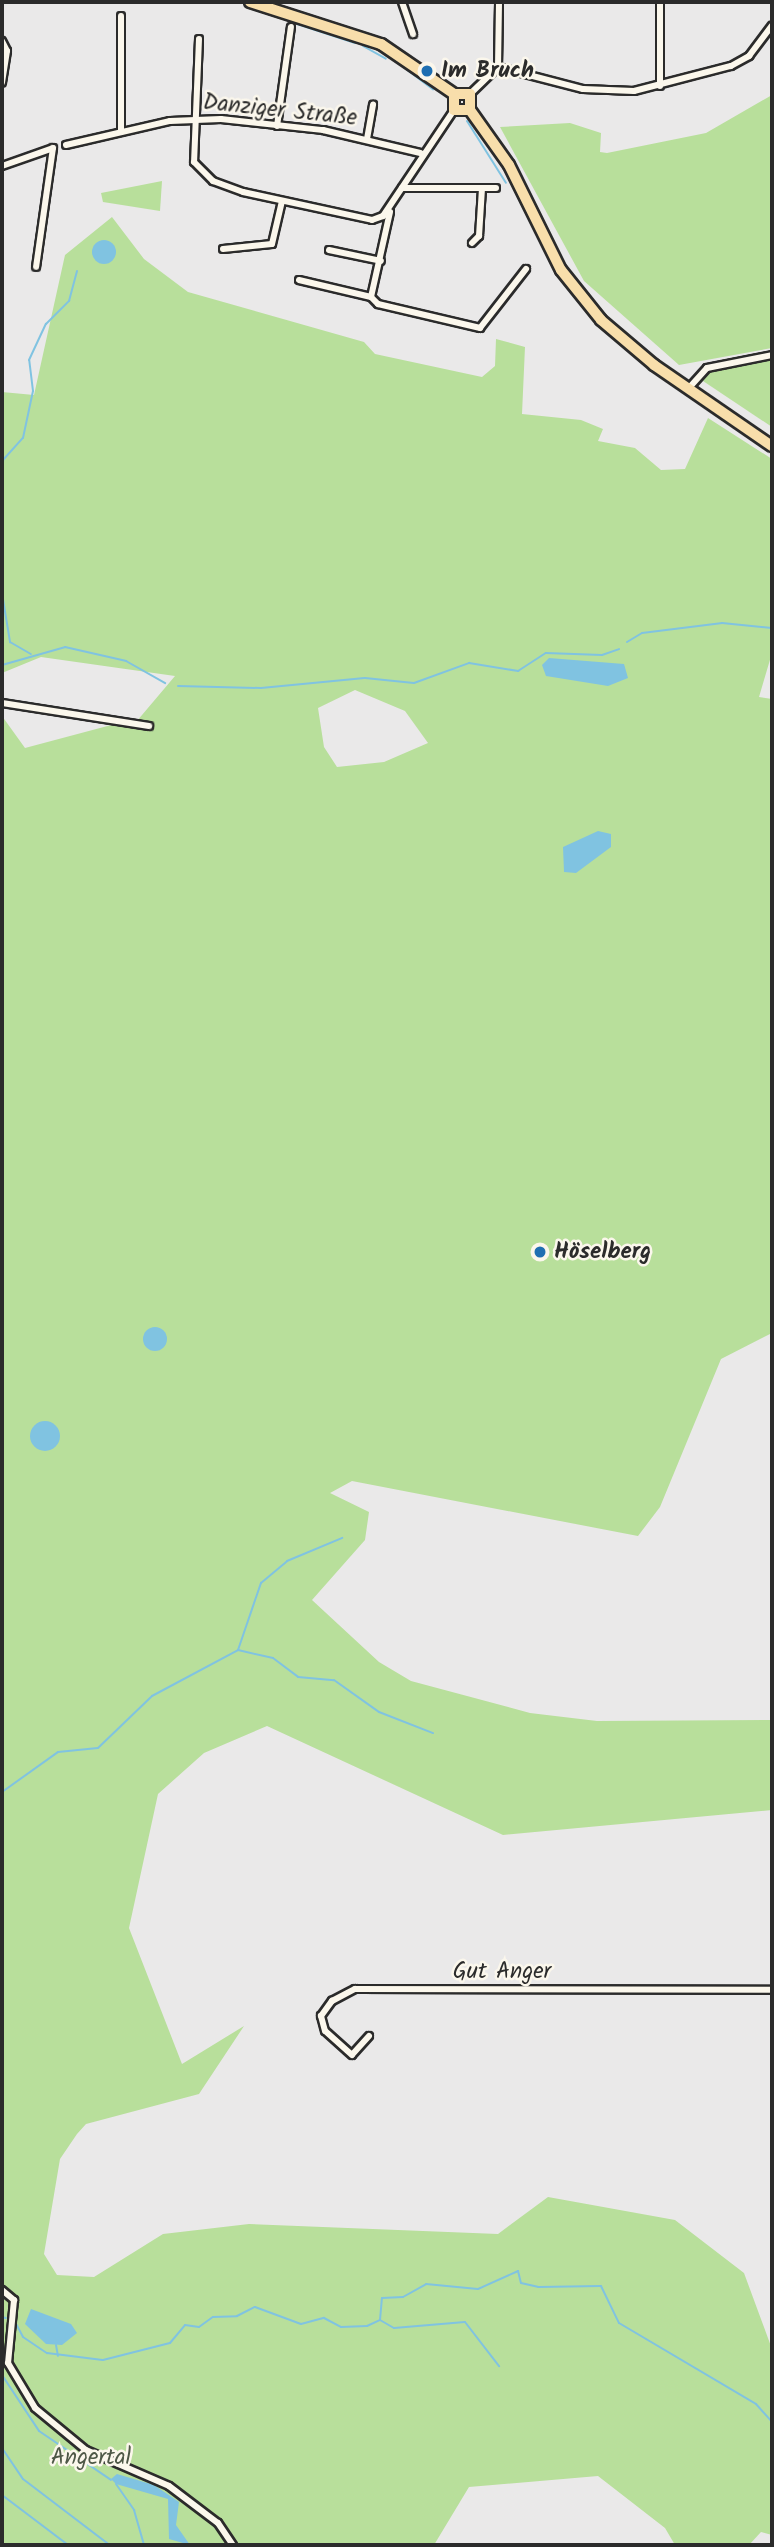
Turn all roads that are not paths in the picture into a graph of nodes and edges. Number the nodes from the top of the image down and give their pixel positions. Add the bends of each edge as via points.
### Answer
1 (250, 2) edge
2 (402, 2) edge
3 (499, 2) edge
4 (660, 2) edge
5 (121, 16) dead end
6 (772, 26) edge
7 (291, 27) dead end
8 (413, 34) dead end
9 (199, 39) dead end
10 (2, 41) edge
11 (498, 67) junction
12 (2, 83) edge
13 (660, 86) junction
14 (454, 93) junction
15 (470, 94) junction
16 (373, 105) dead end
17 (454, 110) junction
18 (470, 110) junction
19 (192, 119) junction
20 (277, 126) junction
21 (121, 132) junction
22 (367, 139) junction
23 (65, 145) dead end
24 (420, 153) junction
25 (2, 166) edge
26 (402, 188) junction
27 (482, 188) junction
28 (496, 188) dead end
29 (282, 201) junction
30 (390, 212) junction
31 (472, 243) dead end
32 (223, 248) dead end
33 (329, 250) dead end
34 (381, 261) junction
35 (36, 267) dead end
36 (526, 269) dead end
37 (299, 280) dead end
38 (371, 297) junction
39 (772, 355) edge
40 (688, 389) junction
41 (772, 446) edge
42 (2, 703) edge
43 (149, 726) dead end
44 (772, 1990) edge
45 (369, 2036) dead end
46 (2, 2290) edge
47 (233, 2545) edge

1 - 14 main road via 381,44
2 - 8 street
3 - 11 street
4 - 13 street
5 - 21 street
6 - 13 street via 749,56 731,66
7 - 20 street
9 - 19 street
10 - 12 street via 7,51
11 - 13 street via 610,92
11 - 15 street
14 - 15 main road
14 - 17 main road
15 - 18 main road
16 - 22 street, Danziger Straße
17 - 18 main road
17 - 24 street
18 - 40 main road via 504,157 578,293 628,346
19 - 20 street, Danziger Straße
19 - 21 street, Danziger Straße
19 - 29 street via 194,162 205,175 225,187
20 - 22 street, Danziger Straße
21 - 23 street, Danziger Straße
22 - 24 street, Danziger Straße
24 - 26 street
25 - 35 street via 54,148
26 - 27 street
26 - 30 street
27 - 28 street
27 - 31 street via 479,236
29 - 30 street via 372,220
29 - 32 street via 272,244
30 - 34 street
33 - 34 street
34 - 38 street
36 - 38 street via 480,328 391,308
37 - 38 street
39 - 40 street via 707,368
40 - 41 main road
42 - 43 street
44 - 45 street, Gut Anger via 355,1989 324,2010 322,2027 352,2055
46 - 47 street via 14,2300 6,2354 21,2391 71,2439 185,2498 218,2523

